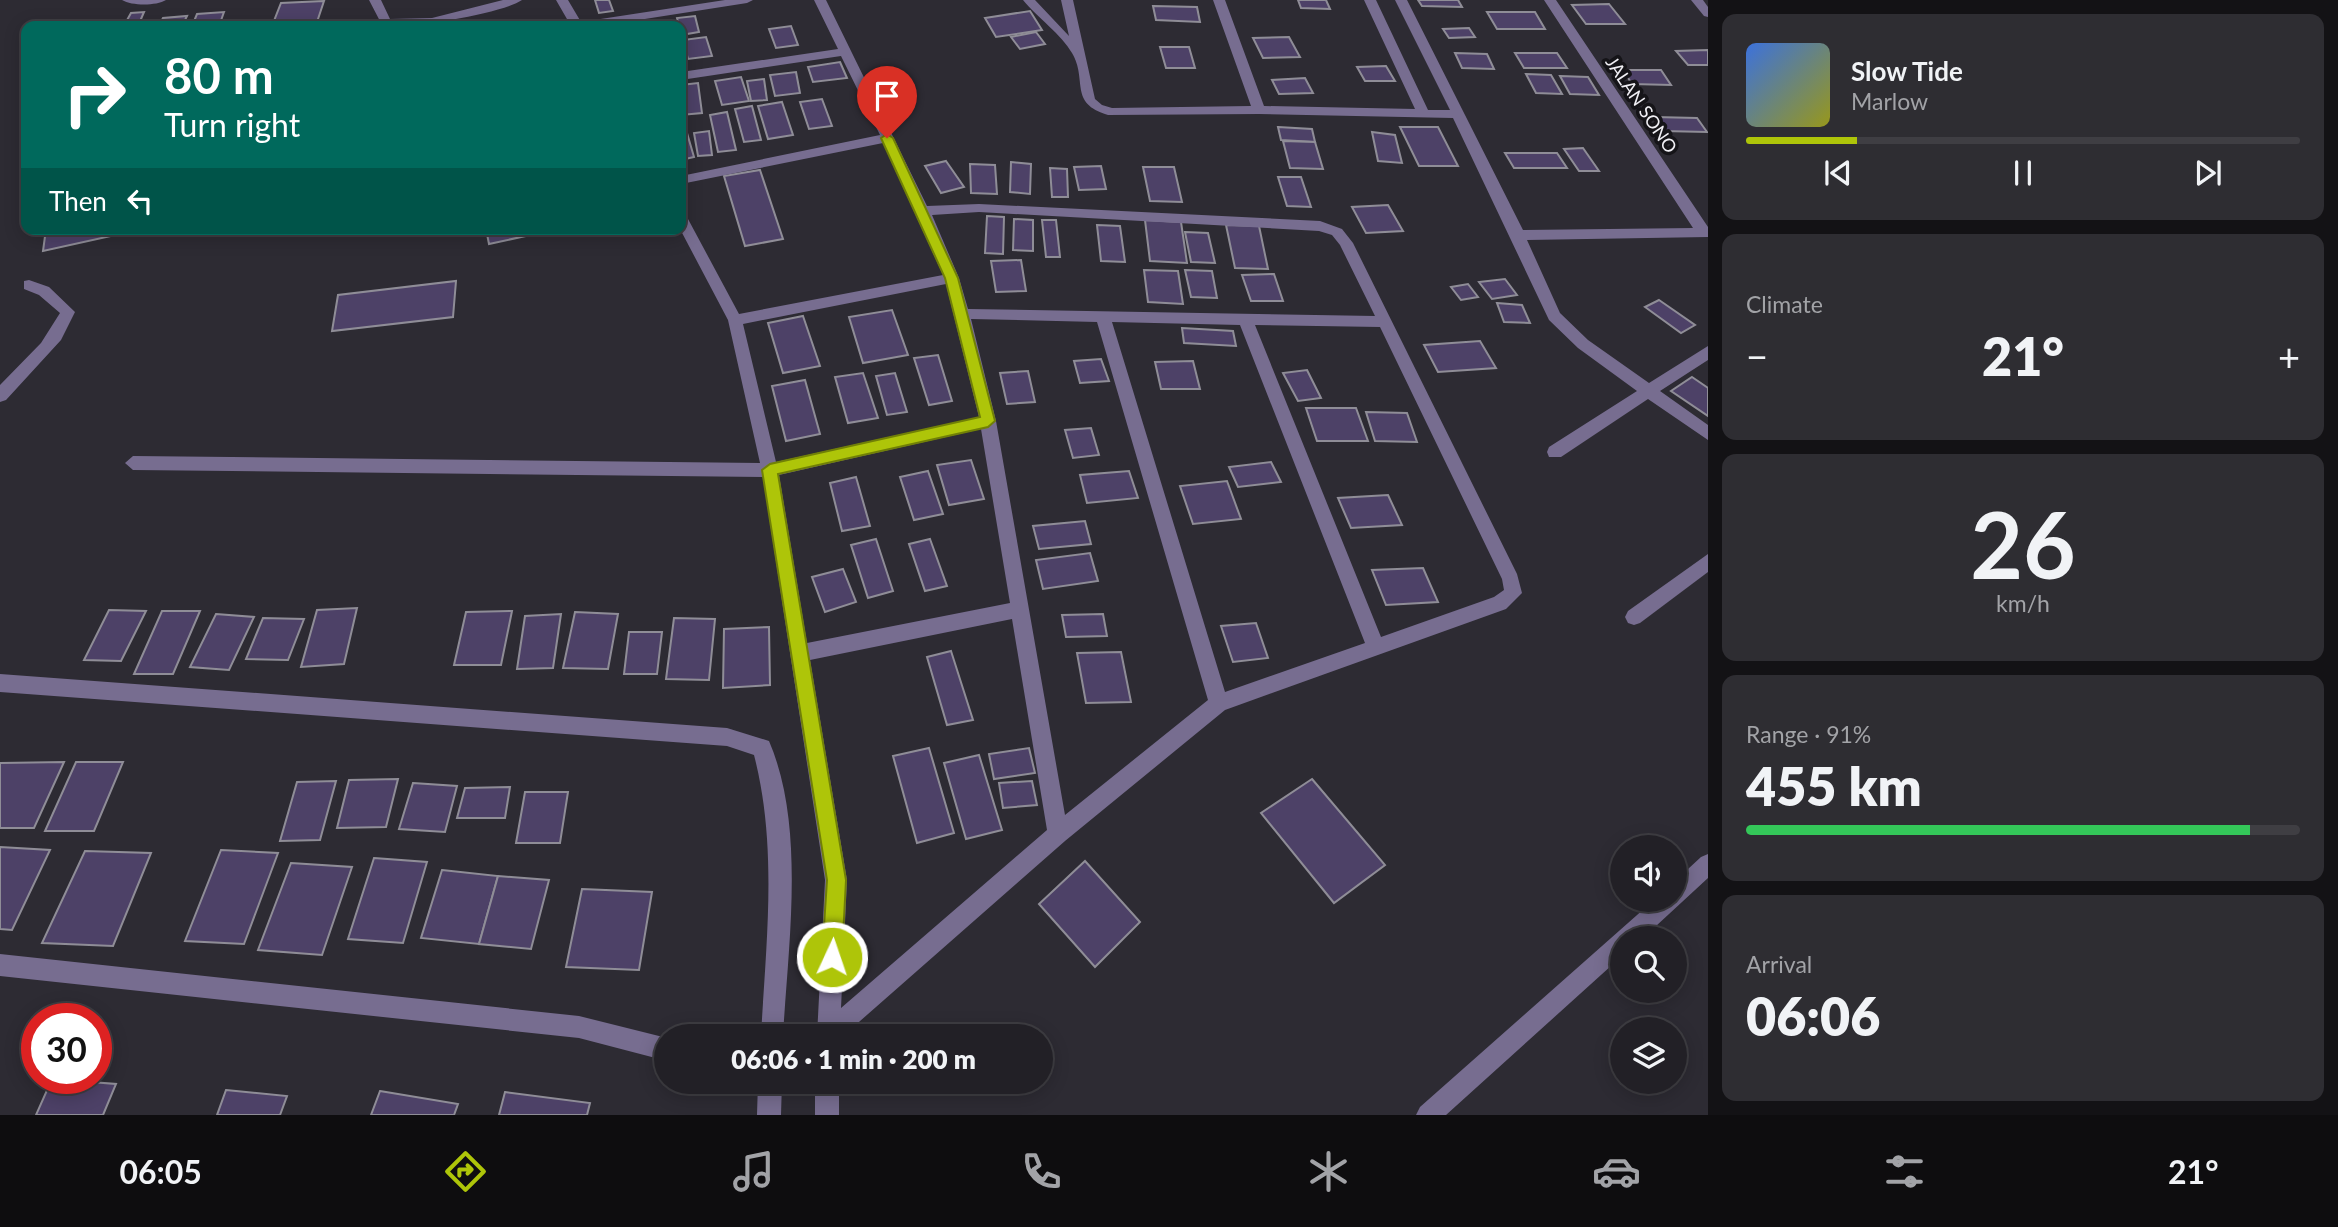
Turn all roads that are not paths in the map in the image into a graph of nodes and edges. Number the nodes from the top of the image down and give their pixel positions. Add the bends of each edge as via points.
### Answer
1 (128, 0) edge
2 (160, 0) edge
3 (375, 0) edge
4 (516, 0) edge
5 (562, 0) edge
6 (747, 0) edge
7 (820, 0) edge
8 (1029, 0) edge
9 (1067, 0) edge
10 (1219, 0) edge
11 (1370, 0) edge
12 (1401, 0) edge
13 (1550, 0) edge
14 (1697, 0) edge
15 (1708, 14) edge
16 (385, 21) edge
17 (432, 21) edge
18 (575, 21) edge
19 (610, 21) edge
20 (845, 52) junction
21 (1079, 52) junction
22 (686, 75) edge
23 (1259, 110) junction
24 (1423, 113) junction
25 (1459, 114) junction
26 (887, 138) junction
27 (686, 179) edge
28 (923, 211) junction
29 (686, 228) edge
30 (1705, 231) edge
31 (1518, 235) junction
32 (952, 278) junction
33 (29, 285) dead end
34 (962, 314) junction
35 (1103, 317) junction
36 (735, 320) junction
37 (1247, 320) junction
38 (1385, 323) junction
39 (1708, 352) edge
40 (1650, 390) junction
41 (0, 396) edge
42 (988, 421) junction
43 (1708, 434) edge
44 (1555, 452) dead end
45 (134, 463) dead end
46 (770, 470) junction
47 (1708, 562) edge
48 (1020, 609) junction
49 (1634, 617) dead end
50 (1376, 648) junction
51 (801, 653) junction
52 (0, 683) edge
53 (1220, 704) junction
54 (1058, 834) junction
55 (1708, 864) edge
56 (1687, 884) edge
57 (1656, 912) edge
58 (1641, 926) edge
59 (1610, 953) edge
60 (0, 965) edge
61 (773, 1024) edge
62 (829, 1024) edge
63 (841, 1024) edge
64 (654, 1047) edge
65 (770, 1094) edge
66 (827, 1094) edge
67 (769, 1115) edge
68 (827, 1115) edge
69 (1428, 1115) edge

1 - 2 street
3 - 16 street
4 - 17 street
5 - 18 street
6 - 19 street
7 - 20 street
8 - 21 street
9 - 21 street
10 - 23 street
11 - 24 street
12 - 25 street
13 - 30 street, JALAN SONO
14 - 15 street
20 - 22 street
20 - 26 street
21 - 23 street via 1089,100 1098,108 1112,112
23 - 24 street
24 - 25 street
25 - 31 street
26 - 27 street
26 - 28 street
28 - 32 street
28 - 38 street via 979,208 1320,226 1337,232 1346,243
29 - 36 street
30 - 31 street
31 - 40 street via 1554,316 1583,344
32 - 34 street
32 - 36 street
33 - 41 street via 44,290 68,312 52,341
34 - 35 street
34 - 42 street
35 - 37 street
35 - 53 street
36 - 46 street
37 - 38 street
37 - 50 street
38 - 50 street via 1511,579 1513,593 1500,603
39 - 40 street
40 - 43 street
40 - 44 street
42 - 46 street
42 - 48 street
45 - 46 street
46 - 51 street
47 - 49 street
48 - 51 street
48 - 54 street
50 - 53 street
51 - 62 street via 836,880
52 - 61 street via 727,737 762,748 774,784 780,869
53 - 54 street
54 - 63 street
55 - 56 street
57 - 58 street
59 - 69 street
60 - 64 street via 579,1027
65 - 67 street
66 - 68 street

